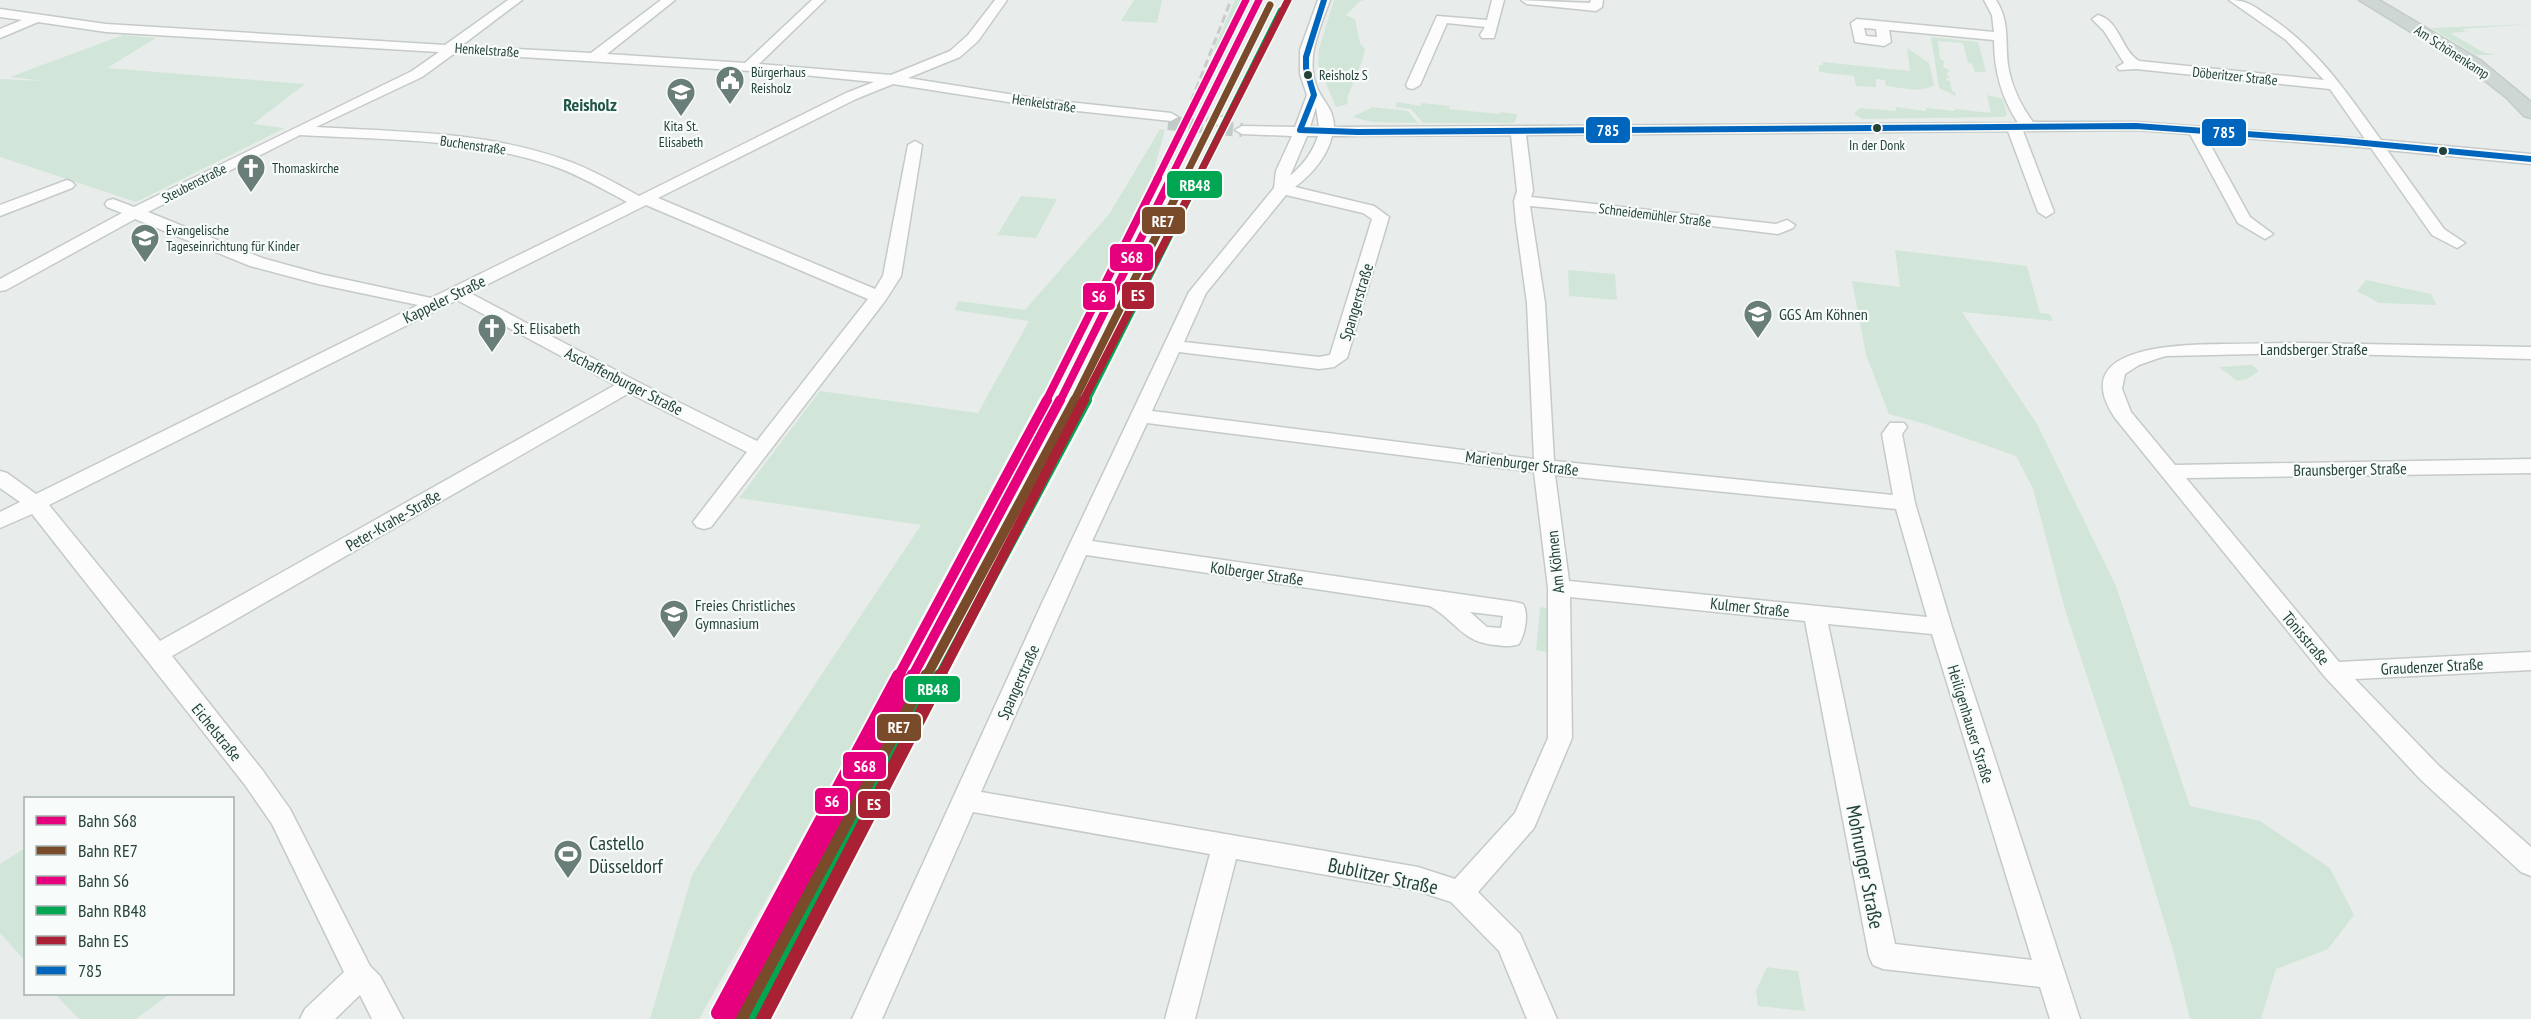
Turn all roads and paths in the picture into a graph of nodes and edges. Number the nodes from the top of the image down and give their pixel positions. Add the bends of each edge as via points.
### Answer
1 (516, 0) edge
2 (669, 0) edge
3 (819, 0) edge
4 (1001, 0) edge
5 (1324, 0) edge
6 (1498, 0) edge
7 (1527, 0) edge
8 (1597, 0) edge
9 (1990, 0) edge
10 (2235, 0) edge
11 (2367, 0) edge
12 (0, 13) edge
13 (2098, 18) dead end
14 (35, 19) junction
15 (1882, 25) dead end
16 (0, 34) edge
17 (2001, 37) junction
18 (451, 48) junction
19 (955, 54) junction
20 (595, 57) junction
21 (748, 67) junction
22 (889, 79) junction
23 (1413, 85) dead end
24 (2334, 86) junction
25 (974, 93) junction
26 (1314, 95) junction
27 (2531, 112) edge
28 (1169, 120) tunnel mouth
29 (1326, 124) junction
30 (2028, 126) junction
31 (1244, 127) tunnel mouth
32 (2012, 127) junction
33 (2194, 129) junction
34 (1300, 130) junction
35 (1518, 130) junction
36 (297, 131) junction
37 (1459, 131) junction
38 (2377, 144) junction
39 (915, 145) dead end
40 (2531, 159) edge
41 (67, 185) dead end
42 (1282, 189) junction
43 (643, 200) junction
44 (1522, 201) junction
45 (113, 204) dead end
46 (0, 211) edge
47 (2046, 212) dead end
48 (134, 213) junction
49 (1787, 225) dead end
50 (2265, 234) dead end
51 (2457, 243) dead end
52 (0, 286) edge
53 (457, 293) junction
54 (879, 297) junction
55 (430, 306) junction
56 (1173, 346) junction
57 (2531, 353) edge
58 (629, 385) junction
59 (2112, 386) joint
60 (1141, 416) junction
61 (1897, 427) dead end
62 (761, 451) junction
63 (2531, 466) edge
64 (1544, 467) junction
65 (2170, 472) junction
66 (0, 478) edge
67 (1905, 503) junction
68 (36, 504) junction
69 (0, 521) edge
70 (704, 522) dead end
71 (1079, 547) junction
72 (1559, 588) junction
73 (1436, 599) dead end
74 (1815, 614) junction
75 (1941, 627) junction
76 (156, 654) junction
77 (2531, 661) edge
78 (2333, 671) junction
79 (964, 800) junction
80 (1226, 846) junction
81 (2531, 864) edge
82 (1460, 892) junction
83 (360, 975) junction
84 (2050, 975) junction
85 (315, 1019) edge
86 (388, 1019) edge
87 (867, 1019) edge
88 (1179, 1019) edge
89 (1542, 1019) edge
90 (2065, 1019) edge

1 - 18 street, Steubenstraße
2 - 20 street
3 - 21 street
4 - 19 street via 973,38
5 - 26 street via 1306,57
6 - 23 street via 1489,35 1437,30
7 - 8 street via 1596,7
9 - 17 street via 2000,20
10 - 24 street via 2291,37
11 - 27 main road, Am Schönenkamp via 2473,63
12 - 14 street, Henkelstraße
13 - 24 street, Döberitzer Straße via 2107,23 2130,66
14 - 16 street
14 - 18 street, Henkelstraße via 106,28
15 - 17 street
17 - 30 street via 2006,83
18 - 20 street, Henkelstraße
18 - 36 street, Steubenstraße via 417,74
19 - 22 street, Kappeler Straße
19 - 25 street, Henkelstraße via 948,67 948,79
20 - 21 street, Henkelstraße
21 - 22 street, Henkelstraße
22 - 25 street, Henkelstraße
22 - 43 street, Kappeler Straße
24 - 38 street
25 - 28 street, Henkelstraße
26 - 29 street via 1321,102
26 - 34 street, Spangerstraße
29 - 34 street
29 - 37 street via 1358,132
29 - 42 street, Spangerstraße via 1324,143 1313,161 1298,179
30 - 32 street
30 - 33 street
31 - 34 street via 1278,133
32 - 35 street
32 - 47 street
33 - 38 street
33 - 50 street via 2244,220
34 - 42 street, Spangerstraße via 1298,144 1283,173
35 - 37 street
35 - 44 street, Am Köhnen via 1525,191
36 - 43 street, Buchenstraße via 454,141 525,152
36 - 48 street, Steubenstraße
37 - 44 street, Am Köhnen via 1500,136 1506,142 1515,191
38 - 40 street
38 - 51 street via 2438,232
39 - 54 street via 892,276
41 - 46 street
42 - 56 street, Spangerstraße via 1198,292
42 - 56 street, Spangerstraße via 1368,209 1381,217 1338,358 1319,363
43 - 53 street, Kappeler Straße
43 - 54 street, Buchenstraße
44 - 49 street, Schneidemühler Straße via 1778,229
44 - 64 street, Am Köhnen via 1536,303
45 - 48 street
48 - 52 street, Steubenstraße
48 - 55 street via 256,262 422,300
53 - 55 street, Kappeler Straße
53 - 58 street, Aschaffenburger Straße
54 - 62 street
55 - 68 street, Kappeler Straße
56 - 60 street, Spangerstraße
57 - 59 street, Landsberger Straße via 2302,348 2166,351 2130,362 2114,377
58 - 62 street, Aschaffenburger Straße
58 - 76 street, Peter-Krahe-Straße
59 - 65 street, Tönisstraße via 2122,414
60 - 64 street, Marienburger Straße
60 - 71 street, Spangerstraße
61 - 67 street, Heiligenhauser Straße via 1892,434
62 - 70 street
63 - 65 street, Braunsberger Straße
64 - 67 street, Marienburger Straße
64 - 72 street, Am Köhnen
65 - 78 street, Tönisstraße
66 - 68 street, Eichelstraße
67 - 75 street, Heiligenhauser Straße
68 - 69 street, Kappeler Straße
68 - 76 street, Eichelstraße
71 - 73 street, Kolberger Straße
71 - 79 street, Spangerstraße
72 - 74 street, Kulmer Straße
72 - 82 street, Am Köhnen via 1560,738 1525,820
74 - 75 street, Kulmer Straße
74 - 84 street, Mohrunger Straße via 1883,956
75 - 84 street, Heiligenhauser Straße
76 - 83 street, Eichelstraße via 281,818
77 - 78 street, Graudenzer Straße
78 - 81 street, Tönisstraße via 2430,773
79 - 80 street, Bublitzer Straße
79 - 87 street, Spangerstraße
80 - 82 street, Bublitzer Straße via 1418,879
80 - 88 street
82 - 89 street, Bublitzer Straße via 1510,943
83 - 85 street
83 - 86 street, Eichelstraße via 370,985
84 - 90 street, Heiligenhauser Straße

